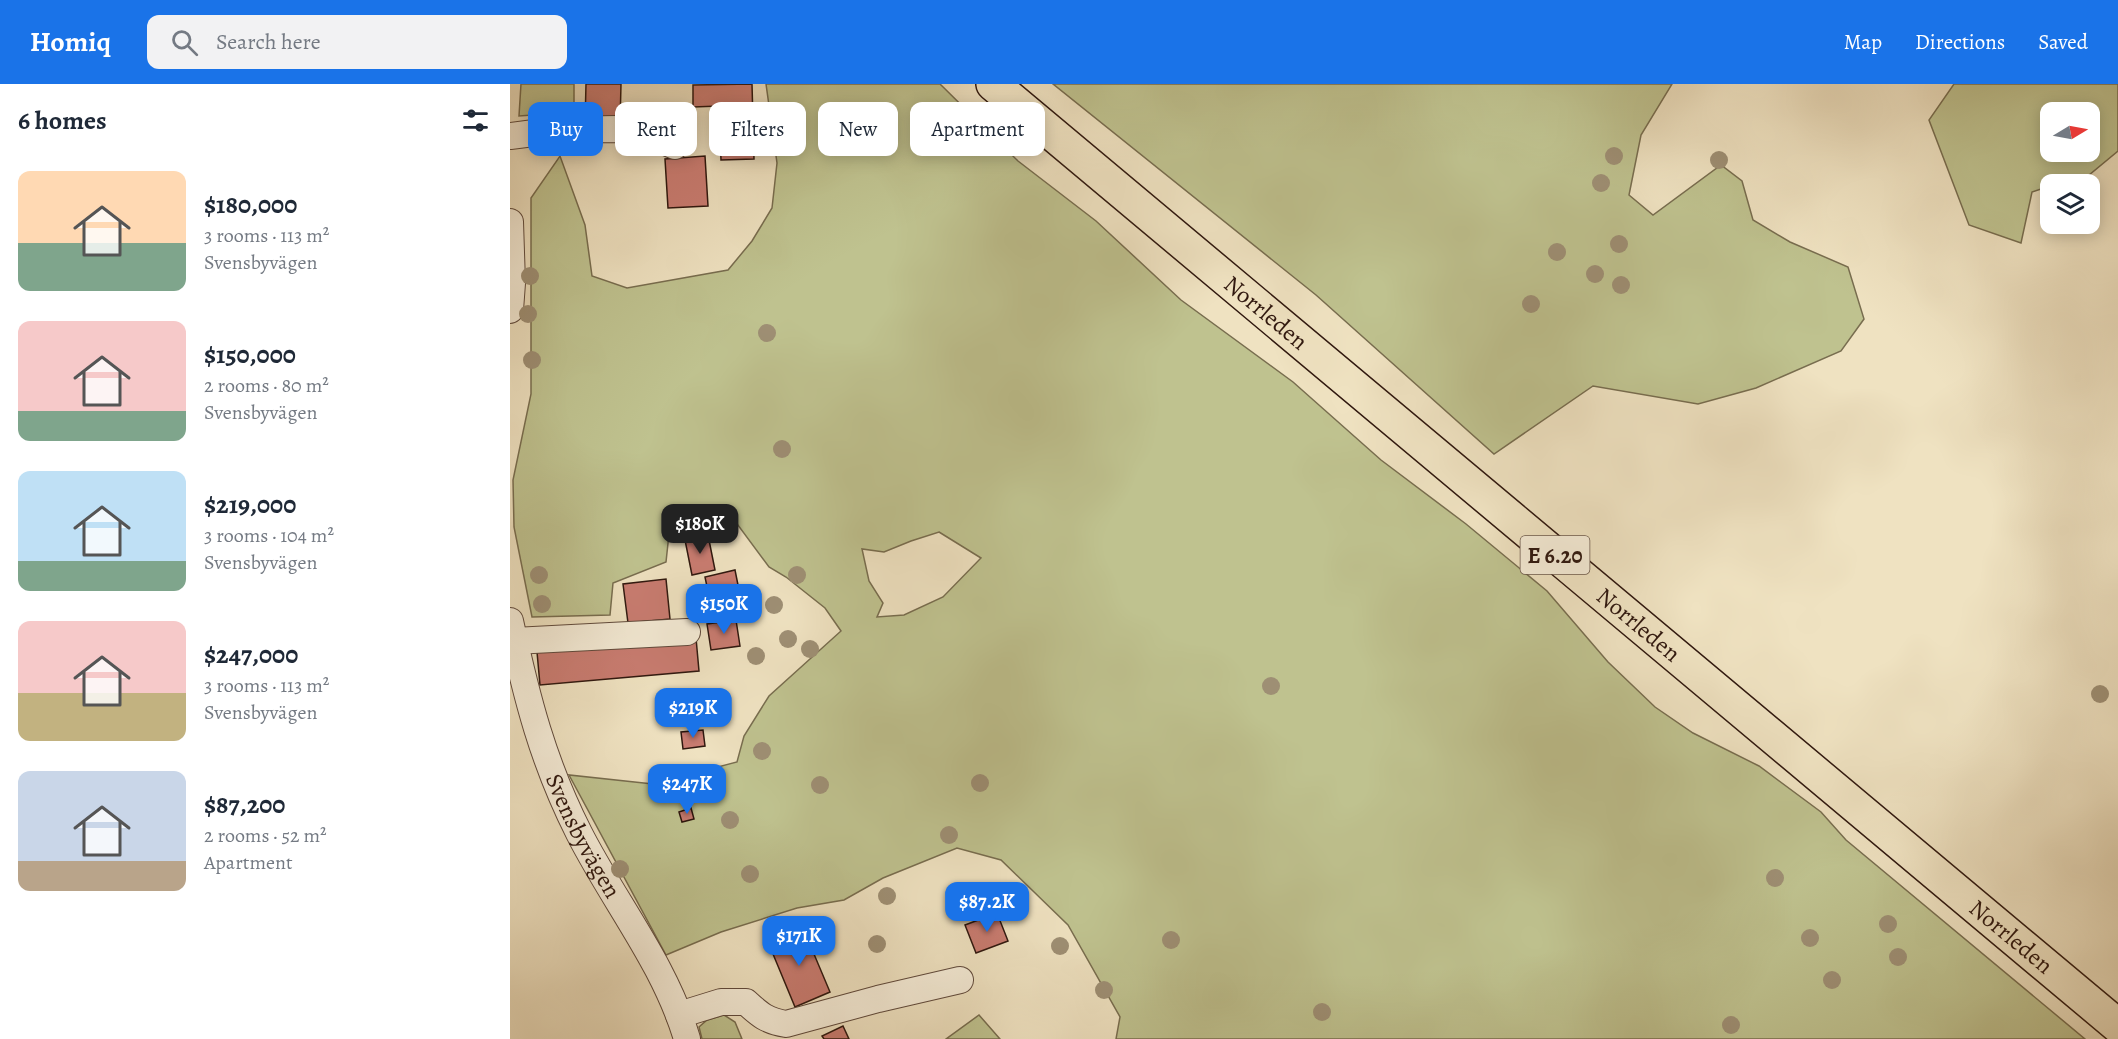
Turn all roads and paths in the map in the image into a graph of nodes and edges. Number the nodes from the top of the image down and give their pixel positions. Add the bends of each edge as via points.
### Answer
1 (993, 84) edge
2 (615, 129) edge
3 (510, 136) edge
4 (510, 222) edge
5 (510, 310) edge
6 (512, 631) edge
7 (687, 632) dead end
8 (960, 980) dead end
9 (2118, 1026) edge
10 (681, 1032) edge

1 - 9 highway, Norrleden / E 6.20
2 - 3 street
4 - 5 street
6 - 7 street
6 - 10 street, Svensbyvägen via 536,728 554,779 580,834 641,939
8 - 10 street via 786,1024 771,1022 746,1002 721,1002

